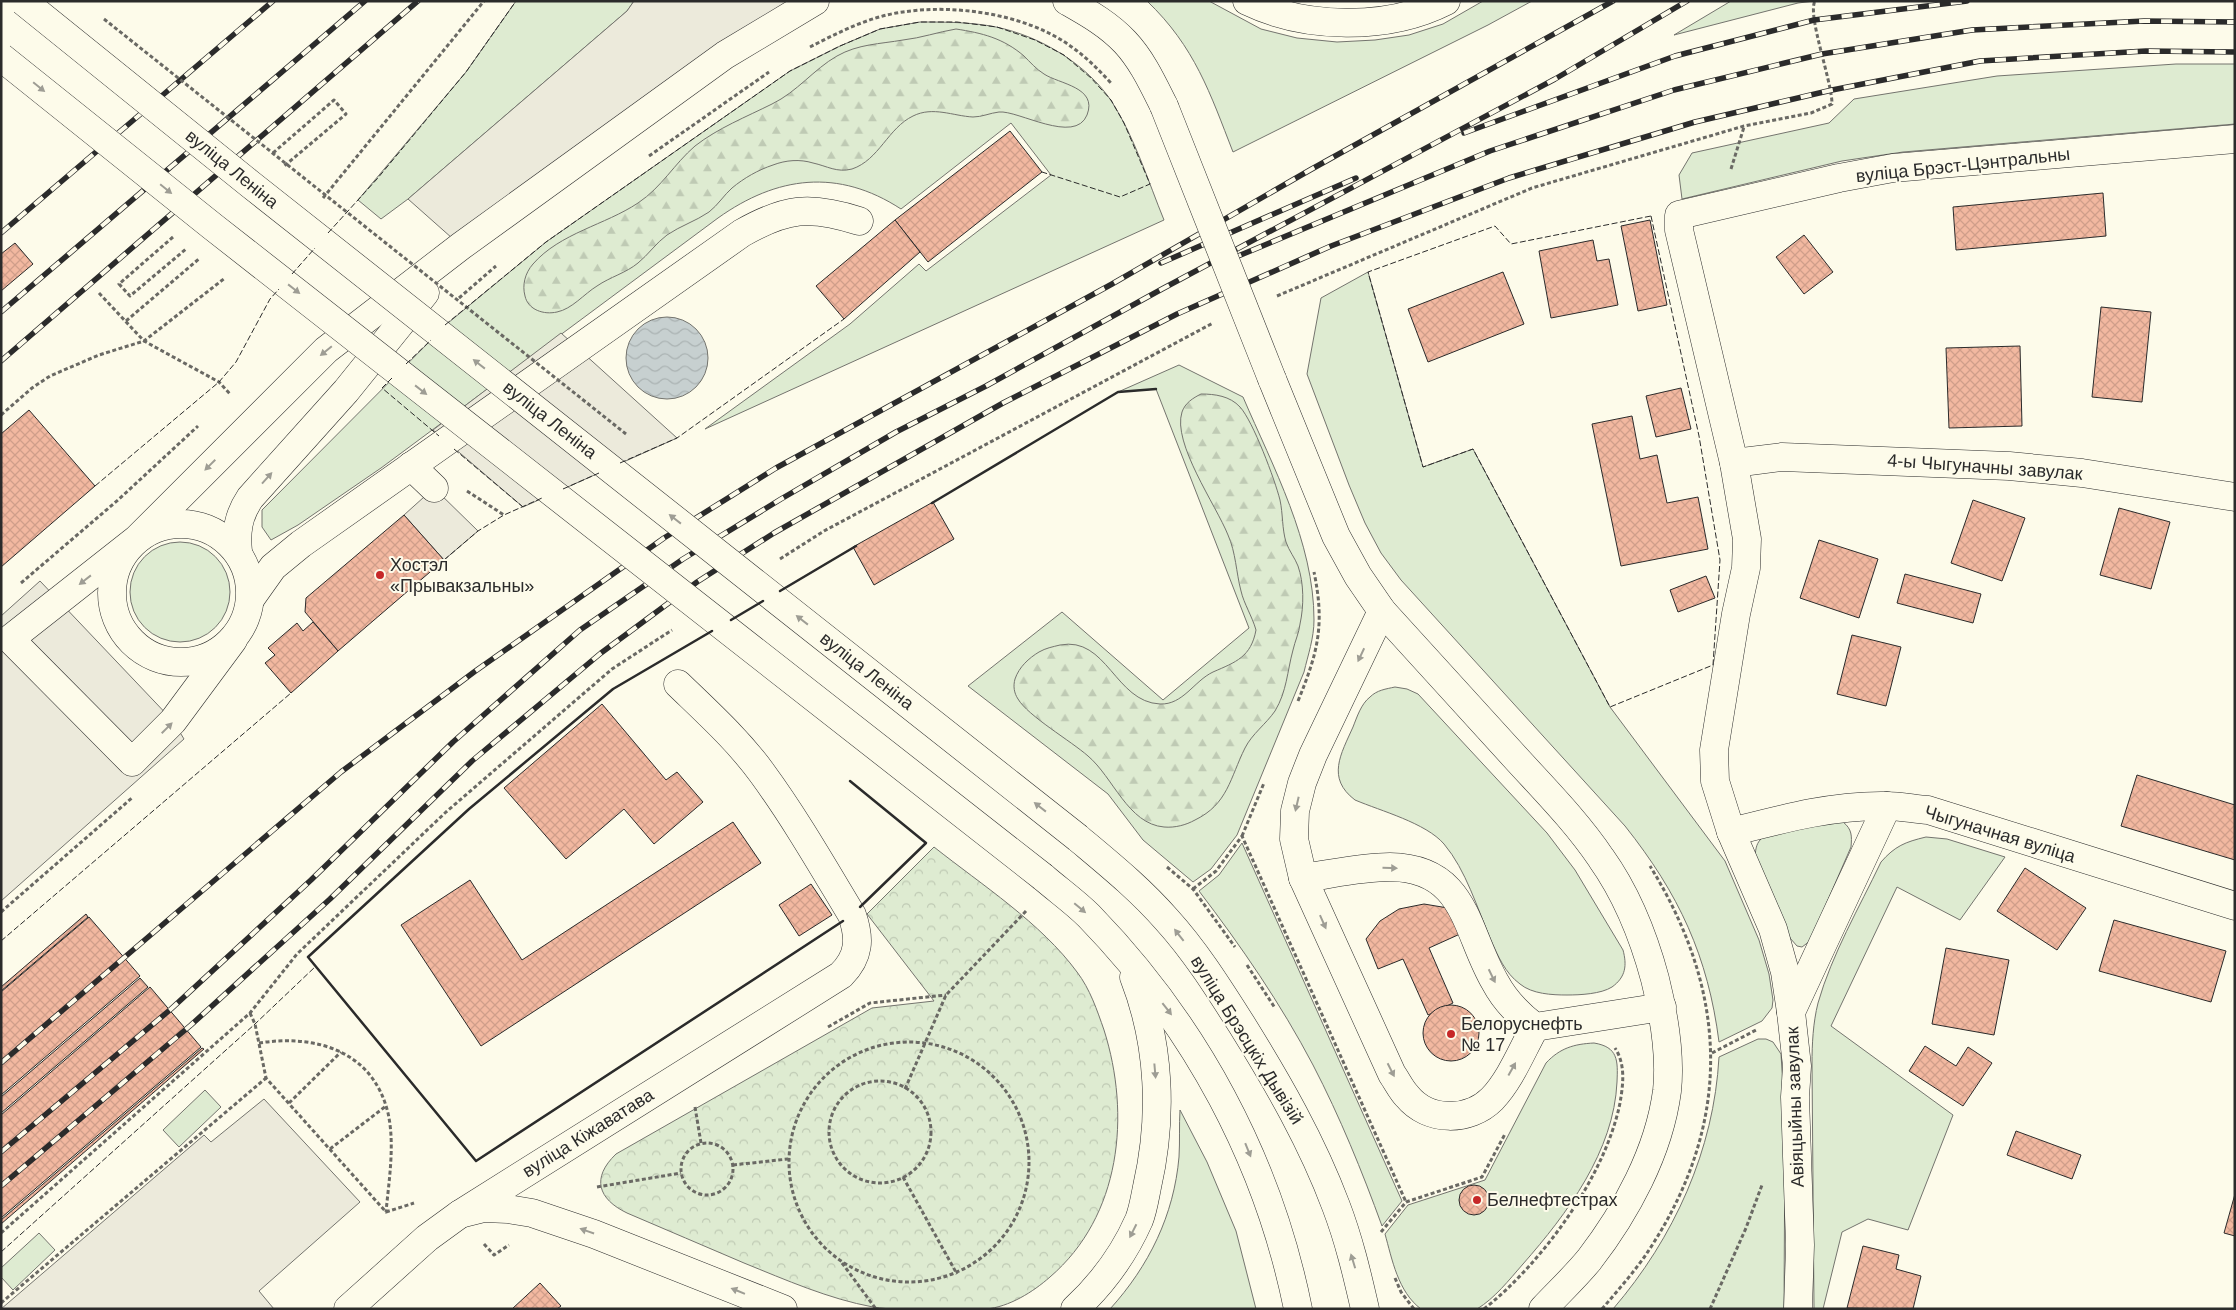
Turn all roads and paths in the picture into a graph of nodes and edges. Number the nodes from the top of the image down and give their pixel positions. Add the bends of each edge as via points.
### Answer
1 (22, 1) edge
2 (484, 1) edge
3 (815, 1) edge
4 (1067, 1) edge
5 (1247, 1) edge
6 (1446, 1) edge
7 (1815, 1) edge
8 (97, 13) dead end
9 (809, 48) dead end
10 (1, 57) edge
11 (771, 70) dead end
12 (1116, 89) dead end
13 (1744, 126) dead end
14 (2235, 139) edge
15 (273, 153) junction
16 (644, 159) dead end
17 (278, 172) dead end
18 (320, 201) dead end
19 (859, 222) dead end
20 (175, 236) dead end
21 (461, 246) junction
22 (187, 248) dead end
23 (205, 254) dead end
24 (500, 263) dead end
25 (227, 276) dead end
26 (99, 293) dead end
27 (456, 302) dead end
28 (126, 321) junction
29 (144, 341) junction
30 (238, 390) dead end
31 (231, 396) junction
32 (224, 402) dead end
33 (1, 415) edge
34 (203, 422) dead end
35 (632, 438) dead end
36 (1734, 463) junction
37 (411, 466) junction
38 (434, 488) dead end
39 (2235, 497) edge
40 (138, 539) junction
41 (238, 552) junction
42 (780, 556) dead end
43 (788, 563) dead end
44 (1313, 564) dead end
45 (16, 588) dead end
46 (251, 598) junction
47 (1382, 611) junction
48 (233, 640) junction
49 (678, 684) dead end
50 (1298, 702) dead end
51 (1264, 782) dead end
52 (1887, 806) junction
53 (1731, 832) junction
54 (1242, 836) junction
55 (1078, 838) joint
56 (1303, 878) junction
57 (1193, 889) dead end
58 (2235, 906) edge
59 (1027, 910) dead end
60 (1127, 957) junction
61 (946, 995) junction
62 (1662, 1007) junction
63 (1791, 1012) junction
64 (250, 1013) dead end
65 (1535, 1027) junction
66 (820, 1032) dead end
67 (925, 1042) junction
68 (259, 1043) junction
69 (1611, 1045) dead end
70 (341, 1052) junction
71 (1712, 1052) dead end
72 (266, 1078) junction
73 (905, 1089) junction
74 (289, 1103) junction
75 (694, 1103) dead end
76 (386, 1106) junction
77 (1510, 1125) dead end
78 (700, 1144) junction
79 (330, 1149) junction
80 (788, 1159) junction
81 (733, 1165) junction
82 (681, 1173) junction
83 (903, 1178) junction
84 (1764, 1181) dead end
85 (597, 1187) dead end
86 (1406, 1202) junction
87 (386, 1212) junction
88 (460, 1214) junction
89 (1380, 1233) dead end
90 (494, 1255) dead end
91 (841, 1262) junction
92 (957, 1274) junction
93 (1, 1303) edge
94 (348, 1309) edge
95 (783, 1309) edge
96 (876, 1309) edge
97 (1075, 1309) edge
98 (1298, 1309) edge
99 (1365, 1309) edge
100 (1484, 1309) edge
101 (1543, 1309) edge
102 (1710, 1309) edge
103 (1798, 1309) edge

55 -> 1 street, вуліца Леніна, bridge
2 - 18 path
3 - 21 street via 725,55
4 - 47 street, bridge via 1100,20 1125,42 1164,106 1336,536
5 - 6 street via 1270,12 1314,22 1360,22 1406,16
7 - 13 path via 1814,20 1832,90 1832,104 1810,113
8 - 15 path, bridge
9 - 12 path via 860,24 902,12 945,9 992,15 1032,26 1068,44 1096,66
10 -> 60 street, bridge via 1043,877 1088,915
11 - 16 path
14 - 36 street, вуліца Брэст-Цэнтральны via 1893,168 1679,214 1679,230
15 - 17 path via 334,100 346,114
15 - 35 path, bridge
19 - 37 street via 822,212 800,211 782,213 764,221
20 - 22 path via 119,284 130,296
21 -> 40 street via 314,361
41 -> 21 street via 236,528 250,498 346,391
23 - 28 path
24 - 27 path
25 - 29 path
26 - 28 path
28 - 29 path
29 - 31 path via 218,382
29 - 33 path via 99,355 50,376
30 - 31 path
31 - 32 path
34 - 45 path
36 - 39 street, 4-ы Чыгуначны завулак via 1782,457 2009,466 2082,472
36 - 53 street via 1747,539 1746,568 1714,750 1714,781
37 - 38 street
37 - 46 street via 286,555 264,578
40 - 41 street via 157,528 180,523 202,526 222,536
40 - 48 street via 122,556 113,577 112,600 118,622 130,641 148,654 170,662 193,662 215,654
40 -> 48 street via 10,639 132,762 173,721
41 - 46 street via 249,574
42 - 43 path
44 - 50 path via 1321,621 1318,648
46 - 48 street via 246,621
47 -> 56 street via 1302,783 1295,811 1294,840
47 - 62 street via 1562,809 1601,858 1628,906 1646,949
49 - 88 street, вуліца Кіжаватава via 762,772 852,915 859,943 855,957 841,975
51 - 54 path
52 - 53 street, Чыгуначная вуліца via 1834,809 1791,816
52 - 58 street, Чыгуначная вуліца via 1928,810
52 - 63 street, Авіяцыйны завулак
53 - 63 street via 1772,929 1785,972
54 - 57 path via 1216,872
54 - 86 path
99 -> 55 street, вуліца Брэсцкіх Дывізій via 1336,1206 1297,1118 1272,1073 1212,977 1168,920 1130,880
56 -> 65 street via 1392,867 1437,879 1452,891 1460,905 1493,981 1506,1000
56 -> 65 street via 1392,1074 1408,1098 1429,1113 1454,1116 1476,1111 1491,1099 1502,1086
59 - 61 path
60 -> 97 street via 1144,1002 1154,1051 1155,1143 1140,1218 1120,1256 1097,1288
60 -> 98 street via 1204,1062 1239,1128 1275,1219
61 - 66 path via 870,1003
61 - 67 path
62 - 65 street
62 - 101 street via 1667,1047 1667,1090 1656,1139 1616,1221 1588,1261
63 - 71 path
63 - 103 street, Авіяцыйны завулак via 1797,1066
64 - 68 path
67 - 73 path
67 - 80 path via 885,1044 847,1059 817,1085 804,1106 796,1120
67 - 92 path via 963,1054 996,1078 1018,1110 1030,1147 1028,1186 1014,1223 990,1253
68 - 70 path via 294,1039 320,1043
68 - 72 path
69 - 100 path via 1620,1056 1623,1068 1615,1126 1604,1156 1570,1214 1502,1295
70 - 74 path
70 - 76 path via 373,1078
72 - 74 path
72 - 93 path
73 - 83 path via 923,1106 930,1121 930,1137 926,1154
73 - 83 path via 898,1084 881,1081 849,1090 830,1118 828,1135 841,1166 854,1176 870,1182 887,1183
74 - 79 path
75 - 78 path
76 - 79 path
76 - 87 path via 390,1136
77 - 86 path via 1482,1177
78 - 81 path via 718,1145 725,1150
78 - 82 path via 686,1153
79 - 87 path
80 - 81 path
80 - 91 path via 794,1199 812,1234
81 - 82 path via 730,1182 724,1189 709,1195 692,1191
82 - 85 path
83 - 92 path
84 - 102 path
86 - 89 path
87 - 88 path via 442,1193
88 - 90 path
88 - 94 street, вуліца Кіжаватава via 427,1238
95 -> 88 street via 594,1234 532,1213 484,1208
91 - 92 path via 878,1279 918,1283
91 - 96 path

